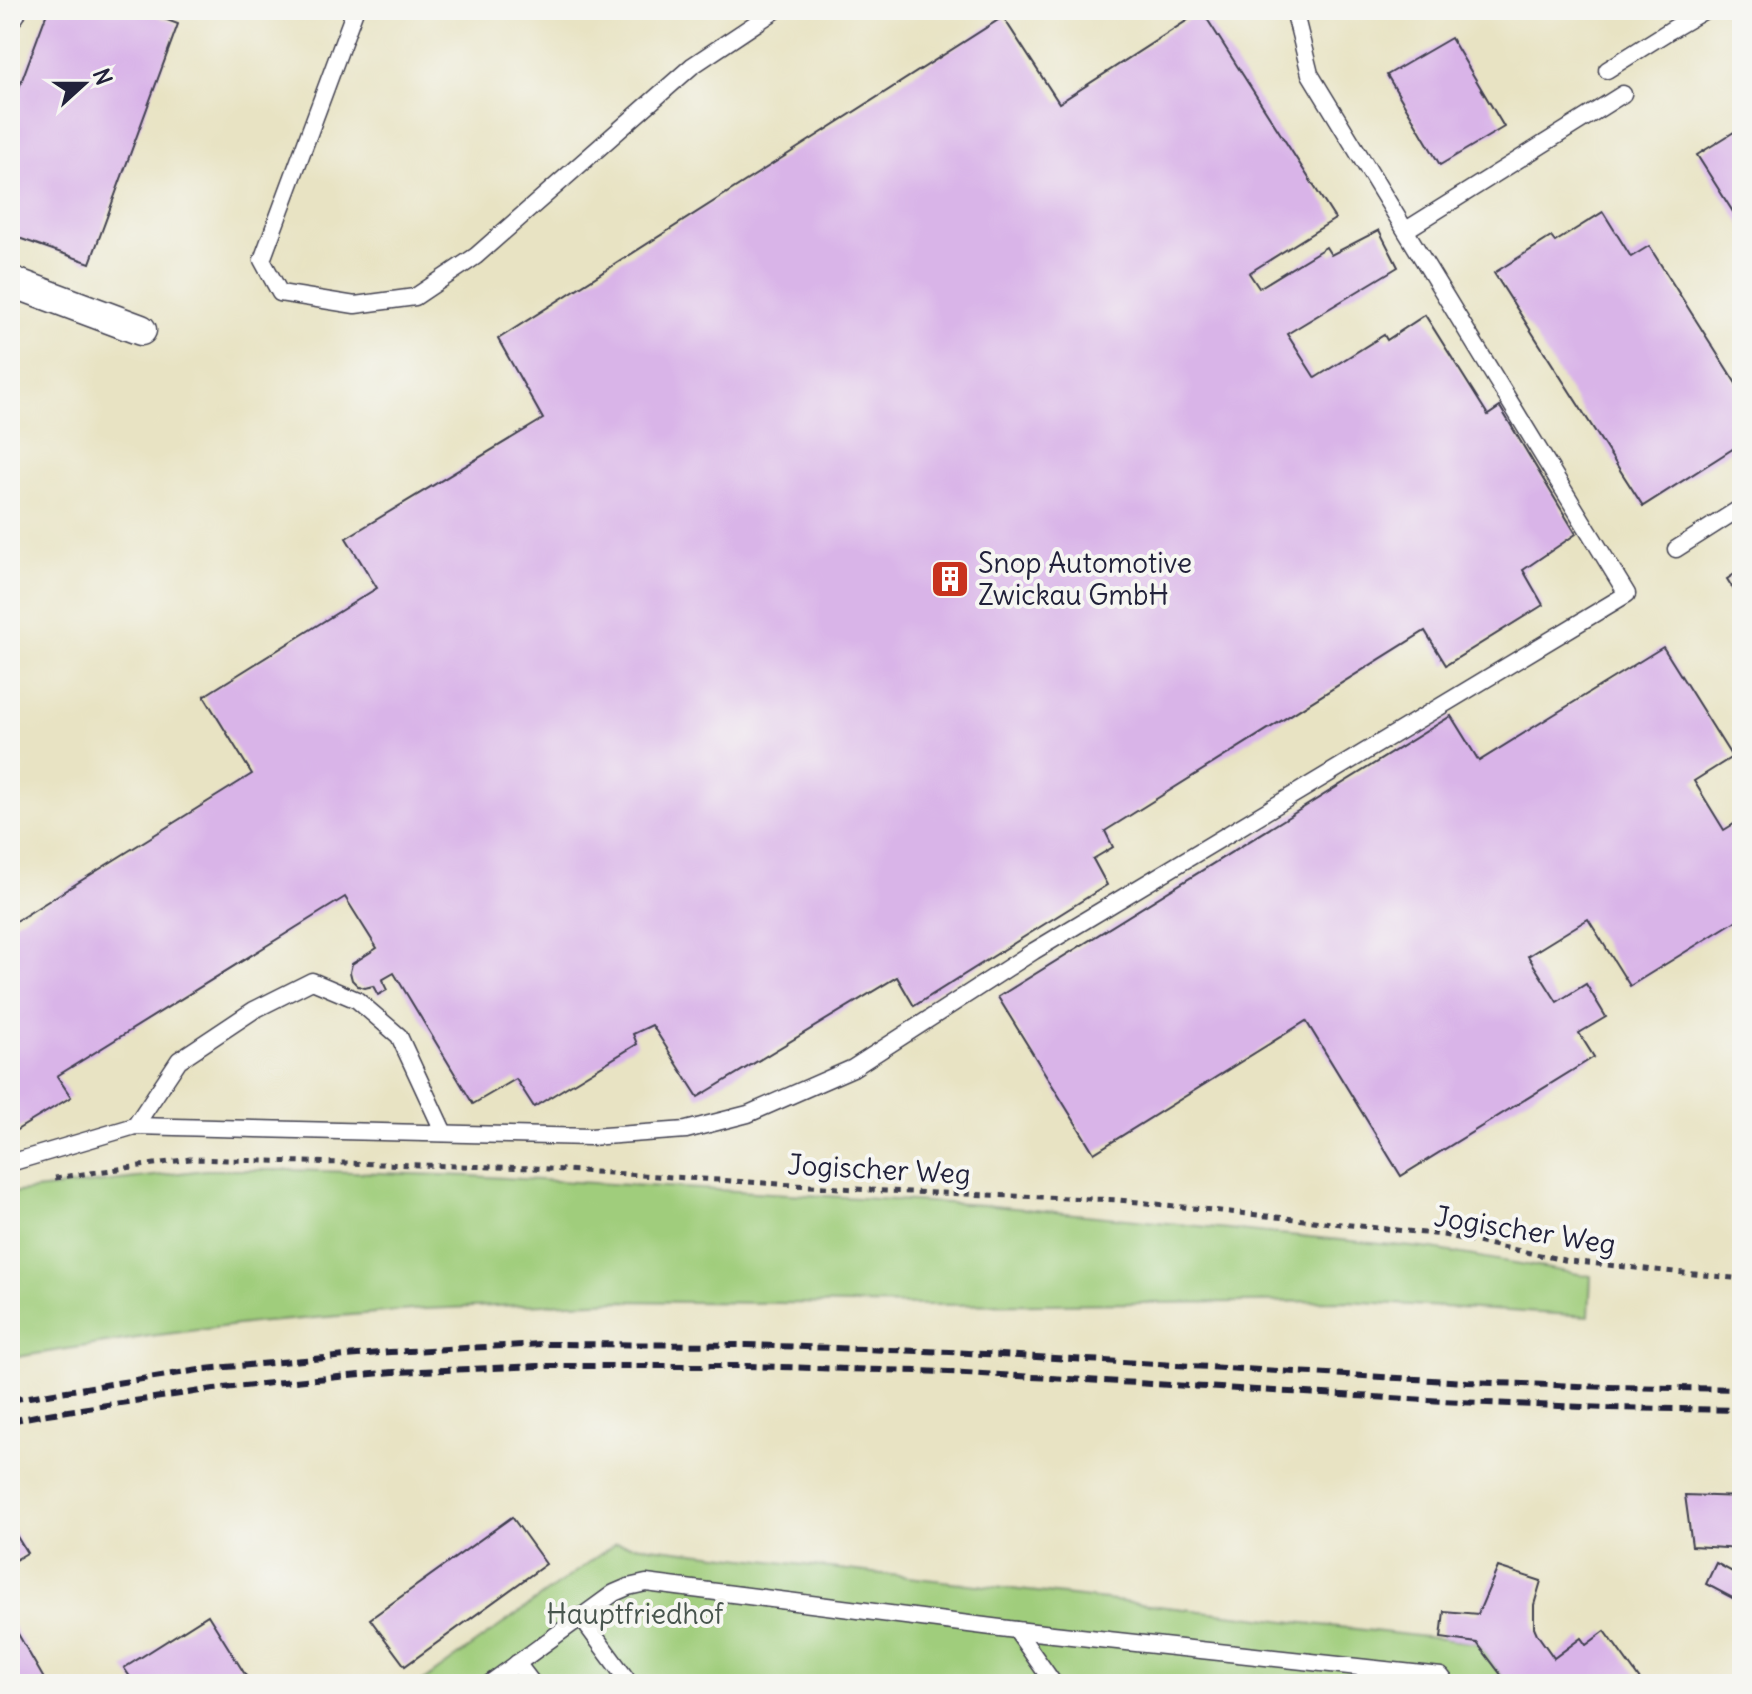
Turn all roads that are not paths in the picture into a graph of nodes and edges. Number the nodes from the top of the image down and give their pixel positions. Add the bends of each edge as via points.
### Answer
1 (355, 10) edge
2 (776, 10) edge
3 (1294, 10) edge
4 (1705, 10) edge
5 (1607, 70) dead end
6 (1623, 94) dead end
7 (1406, 230) junction
8 (10, 281) edge
9 (141, 330) dead end
10 (1742, 507) edge
11 (1676, 549) dead end
12 (135, 1126) junction
13 (444, 1133) junction
14 (10, 1163) edge
15 (580, 1616) junction
16 (1016, 1630) junction
17 (517, 1663) junction
18 (489, 1684) edge
19 (533, 1684) edge
20 (630, 1684) edge
21 (1054, 1684) edge
22 (1447, 1684) edge

1 - 2 lane via 262,260 280,293 355,305 415,297 476,256 692,66
3 - 7 lane via 1310,74
4 - 5 lane
6 - 7 lane
7 - 13 lane via 1627,594 1034,951 853,1068 748,1114 686,1130 590,1137
8 - 9 street
10 - 11 lane
12 - 13 lane
12 - 13 lane via 179,1060 254,1010 312,981 357,1000 399,1036
12 - 14 lane
15 - 16 lane via 614,1593 646,1583
15 - 17 lane
15 - 20 lane
16 - 21 lane
16 - 22 lane via 1441,1676
17 - 18 lane
17 - 19 lane

